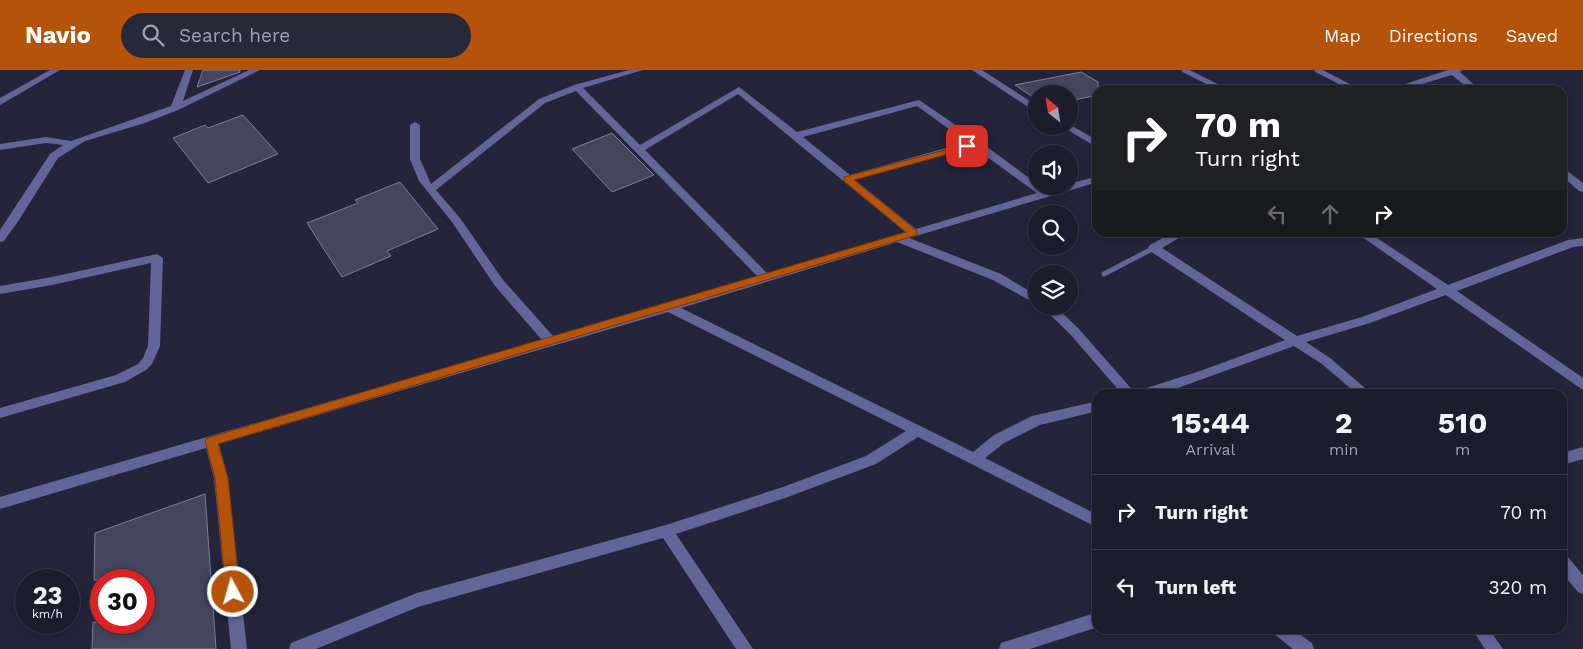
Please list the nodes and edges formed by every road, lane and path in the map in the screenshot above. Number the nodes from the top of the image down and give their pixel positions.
1 (56, 70) edge
2 (189, 70) edge
3 (256, 70) edge
4 (639, 70) edge
5 (976, 70) edge
6 (1184, 70) edge
7 (1317, 70) edge
8 (1455, 70) edge
9 (1214, 85) edge
10 (1346, 85) edge
11 (1408, 85) edge
12 (1470, 85) edge
13 (577, 87) junction
14 (0, 102) edge
15 (1028, 103) edge
16 (175, 108) junction
17 (415, 125) dead end
18 (1078, 133) edge
19 (795, 136) junction
20 (1092, 141) edge
21 (976, 143) junction
22 (70, 144) junction
23 (0, 147) edge
24 (640, 149) junction
25 (1567, 175) edge
26 (847, 179) junction
27 (1028, 181) edge
28 (1092, 181) edge
29 (1078, 185) edge
30 (1583, 189) edge
31 (430, 190) junction
32 (1042, 195) edge
33 (914, 233) junction
34 (1175, 237) edge
35 (1367, 237) edge
36 (0, 238) edge
37 (898, 238) junction
38 (1583, 242) edge
39 (1154, 248) junction
40 (1104, 274) dead end
41 (765, 277) junction
42 (0, 290) edge
43 (1448, 291) junction
44 (1028, 295) edge
45 (669, 307) junction
46 (1056, 315) edge
47 (550, 341) junction
48 (1294, 341) junction
49 (1583, 385) edge
50 (1125, 389) edge
51 (1163, 389) edge
52 (1360, 389) edge
53 (1092, 407) edge
54 (0, 413) edge
55 (918, 431) junction
56 (211, 441) junction
57 (1583, 453) edge
58 (1567, 458) edge
59 (974, 459) junction
60 (0, 503) edge
61 (1092, 519) edge
62 (666, 531) junction
63 (1567, 568) edge
64 (1583, 587) edge
65 (1092, 621) edge
66 (1286, 634) edge
67 (1484, 634) edge
68 (738, 647) edge
69 (239, 649) edge
70 (297, 649) edge
71 (1007, 649) edge
72 (1306, 649) edge
73 (1495, 649) edge

1 - 14 street
2 - 16 street
3 - 16 street
4 - 13 street
5 - 15 street
6 - 9 lane
7 - 10 lane
8 - 11 street
8 - 12 street
13 - 24 street
13 - 31 street
16 - 22 street
17 - 31 street
18 - 20 street
19 - 21 street
19 - 24 street
19 - 26 street
21 - 26 street
21 - 27 street
22 - 23 street
22 - 36 street
24 - 41 street
25 - 30 street
26 - 33 street
28 - 29 street
31 - 47 street
32 - 33 street
33 - 37 street
34 - 39 street
35 - 43 street
37 - 41 street
37 - 44 street
38 - 43 street
39 - 40 lane
39 - 48 street
41 - 45 street
42 - 54 street
43 - 48 street
43 - 49 street
45 - 47 street
45 - 55 street
46 - 50 street
47 - 56 street
48 - 51 street
48 - 52 street
53 - 59 street
55 - 59 street
55 - 62 street
56 - 60 street
56 - 69 street
57 - 58 street
59 - 61 street
62 - 68 street
62 - 70 street
63 - 64 street
65 - 71 street
66 - 72 street
67 - 73 street

